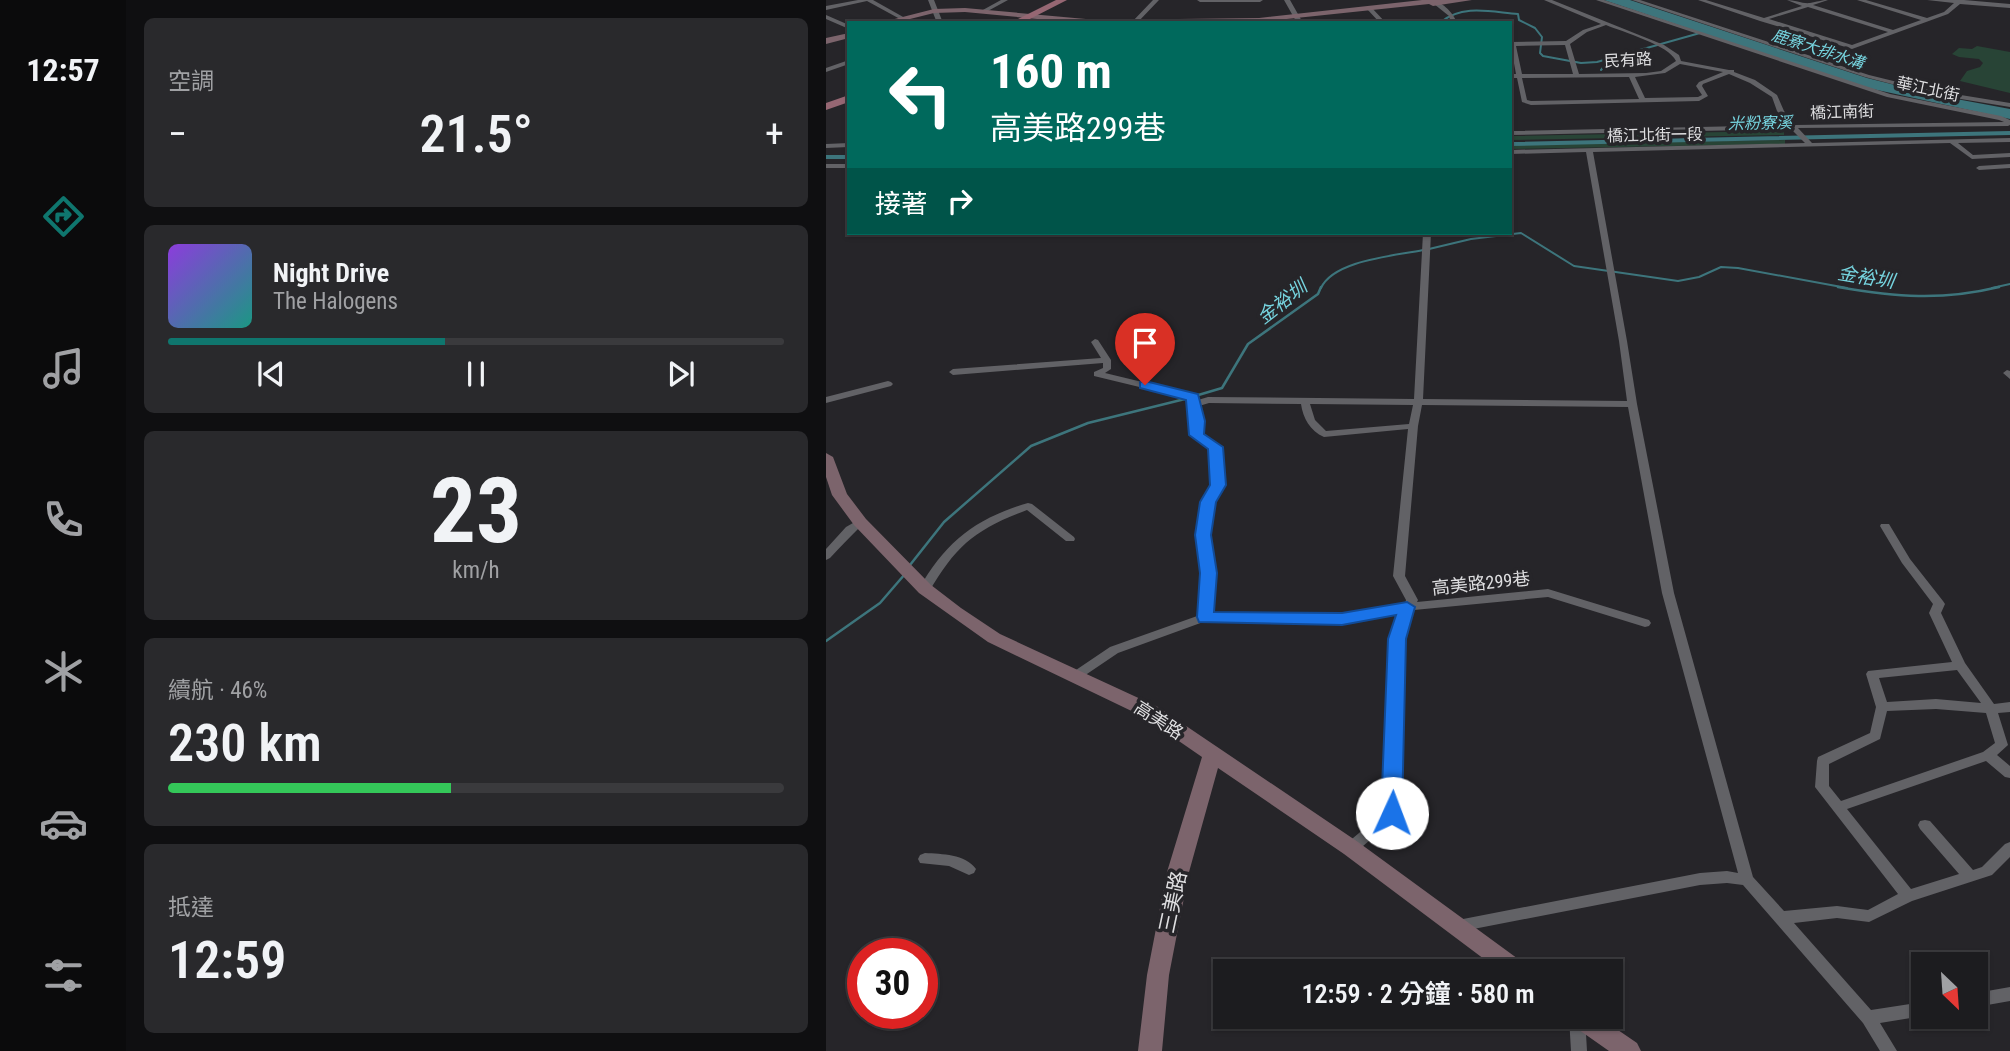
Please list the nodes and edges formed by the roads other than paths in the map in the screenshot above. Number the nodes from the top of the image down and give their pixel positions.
1 (867, 0) edge
2 (931, 0) edge
3 (1005, 0) edge
4 (1063, 0) edge
5 (1075, 0) edge
6 (1156, 0) edge
7 (1200, 0) edge
8 (1260, 0) edge
9 (1287, 0) edge
10 (1468, 0) edge
11 (1547, 0) edge
12 (1599, 0) edge
13 (1635, 0) edge
14 (1701, 0) edge
15 (1790, 0) edge
16 (1825, 0) edge
17 (1860, 0) edge
18 (1930, 0) edge
19 (1436, 1) edge
20 (1960, 1) edge
21 (1806, 5) junction
22 (2010, 6) edge
23 (826, 8) edge
24 (1371, 9) junction
25 (984, 10) junction
26 (935, 13) junction
27 (826, 17) edge
28 (902, 18) junction
29 (1297, 19) edge
30 (1693, 19) junction
31 (1028, 20) edge
32 (1762, 20) junction
33 (1927, 20) junction
34 (891, 21) edge
35 (901, 21) edge
36 (939, 21) edge
37 (1062, 21) edge
38 (1136, 21) edge
39 (1216, 21) edge
40 (1272, 21) edge
41 (1381, 21) edge
42 (1453, 21) edge
43 (1605, 24) junction
44 (1674, 25) junction
45 (847, 30) edge
46 (847, 32) edge
47 (1893, 32) junction
48 (826, 39) edge
49 (1567, 43) junction
50 (1512, 44) edge
51 (1512, 55) edge
52 (1679, 62) junction
53 (847, 63) edge
54 (826, 70) edge
55 (1732, 71) junction
56 (1576, 75) junction
57 (1631, 75) junction
58 (1514, 76) edge
59 (1866, 76) junction
60 (1850, 84) junction
61 (847, 97) edge
62 (847, 97) edge
63 (1643, 101) junction
64 (826, 102) edge
65 (2010, 105) edge
66 (826, 107) edge
67 (2007, 124) joint
68 (1792, 128) junction
69 (1512, 133) edge
70 (2010, 140) edge
71 (1952, 142) junction
72 (1810, 144) junction
73 (847, 145) edge
74 (826, 146) edge
75 (1589, 150) junction
76 (1512, 152) edge
77 (2010, 155) edge
78 (826, 166) edge
79 (847, 166) edge
80 (2010, 166) edge
81 (1979, 168) dead end
82 (1427, 235) edge
83 (1095, 342) dead end
84 (1107, 360) junction
85 (953, 372) dead end
86 (888, 383) dead end
87 (826, 400) edge
88 (1305, 400) junction
89 (1418, 402) junction
90 (1632, 404) junction
91 (1192, 405) junction
92 (1413, 426) junction
93 (826, 457) edge
94 (860, 522) junction
95 (1885, 526) dead end
96 (1070, 539) dead end
97 (826, 556) edge
98 (925, 589) junction
99 (1407, 607) junction
100 (1205, 617) junction
101 (1645, 623) dead end
102 (1960, 665) junction
103 (1077, 675) junction
104 (1882, 707) junction
105 (2010, 707) edge
106 (1991, 709) junction
107 (1988, 755) junction
108 (1212, 756) junction
109 (2010, 773) edge
110 (1838, 807) junction
111 (1925, 825) dead end
112 (1351, 848) junction
113 (2010, 848) edge
114 (925, 859) dead end
115 (969, 869) dead end
116 (1971, 877) junction
117 (1748, 880) junction
118 (1908, 895) junction
119 (1781, 918) junction
120 (1455, 927) junction
121 (1500, 959) edge
122 (2010, 994) edge
123 (1988, 998) edge
124 (1911, 1011) edge
125 (1868, 1018) junction
126 (1579, 1029) edge
127 (1597, 1029) edge
128 (1150, 1051) edge
129 (1579, 1051) edge
130 (1629, 1051) edge
131 (1889, 1051) edge

1 - 23 street
1 - 28 street
2 - 26 street
3 - 25 street
4 - 31 main road
5 - 31 main road
6 - 38 street
7 - 8 street
9 - 29 street
10 - 19 street
11 - 43 street, 民有路
12 - 44 street, 華江北街
13 - 30 street
14 - 32 street
15 - 21 street
16 - 21 street
17 - 33 street
18 - 20 street
19 - 24 street
19 - 42 street
20 - 22 street
20 - 33 street
21 - 32 street
21 - 47 street
24 - 29 street
24 - 41 street
25 - 26 street
25 - 31 street
26 - 28 street
26 - 31 street
26 - 35 street
26 - 36 street
27 - 45 street
28 - 34 street
29 - 39 street
29 - 40 street
30 - 44 street
30 - 59 street
31 - 37 street
32 - 47 street
33 - 47 street
43 - 49 street
43 - 52 street, 民有路
44 - 60 street, 華江北街
46 - 48 street
49 - 50 street
49 - 56 street
51 - 58 street
52 - 55 street
52 - 57 street, 民有路
53 - 54 street
55 - 63 street
55 - 68 street
56 - 57 street, 民有路
56 - 58 street, 民有路
57 - 63 street
58 - 63 street
59 - 60 street
59 - 65 street
60 - 67 street, 華江北街
61 - 64 main road
62 - 66 main road
67 - 68 street, 橋江南街
68 - 69 street, 橋江南街
68 - 72 street
70 - 71 street, 橋江北街一段
71 - 72 street, 橋江北街一段
71 - 77 street
72 - 75 street, 橋江北街一段
73 - 74 street
75 - 76 street, 橋江北街一段
75 - 90 street
78 - 79 street
80 - 81 street
82 - 89 street
83 - 84 street
84 - 85 street
84 - 91 street
86 - 87 street
88 - 89 street
88 - 91 street
88 - 92 street
89 - 90 street
89 - 92 street
90 - 117 street
91 - 100 street
92 - 99 street
93 - 94 street, 高美路
94 - 97 street
94 - 98 street, 高美路
95 - 102 street
96 - 98 street
98 - 103 street, 高美路
99 - 100 street, 高美路299巷
99 - 101 street, 高美路299巷
99 - 112 street
100 - 103 street, 高美路299巷
102 - 104 street
102 - 106 street
103 - 108 street, 高美路
104 - 106 street
104 - 110 street
105 - 106 street
106 - 107 street
107 - 109 street
107 - 110 street
108 - 112 street, 高美路
108 - 128 street, 三美路
110 - 118 street
111 - 116 street
112 - 120 street, 高美路
113 - 116 street
114 - 115 street
116 - 118 street
117 - 119 street
117 - 120 street
118 - 119 street
119 - 125 street
120 - 121 street, 高美路
122 - 123 street
124 - 125 street
125 - 131 street
126 - 129 street
127 - 130 street

